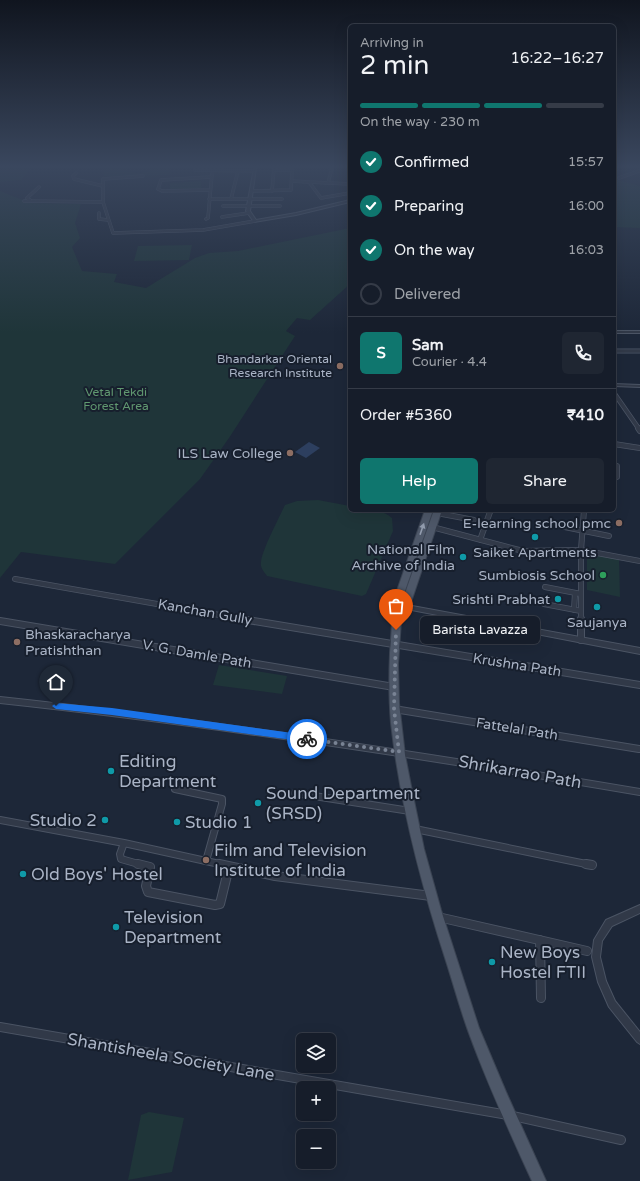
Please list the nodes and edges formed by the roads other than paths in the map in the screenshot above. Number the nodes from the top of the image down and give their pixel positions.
1 (109, 223) edge
2 (243, 223) edge
3 (616, 332) edge
4 (640, 332) edge
5 (616, 351) edge
6 (640, 351) edge
7 (616, 385) edge
8 (640, 386) edge
9 (616, 396) edge
10 (640, 431) edge
11 (616, 444) edge
12 (640, 448) edge
13 (616, 466) edge
14 (616, 477) edge
15 (435, 512) edge
16 (435, 512) edge
17 (439, 512) edge
18 (490, 512) dead end
19 (584, 512) edge
20 (474, 520) dead end
21 (554, 525) dead end
22 (432, 527) junction
23 (583, 531) junction
24 (609, 536) dead end
25 (480, 540) junction
26 (581, 550) junction
27 (640, 561) edge
28 (15, 579) dead end
29 (545, 587) dead end
30 (575, 593) junction
31 (581, 594) junction
32 (544, 604) dead end
33 (401, 606) junction
34 (574, 610) junction
35 (581, 611) junction
36 (0, 620) edge
37 (581, 640) junction
38 (394, 645) junction
39 (640, 651) edge
40 (640, 685) edge
41 (394, 687) junction
42 (0, 700) edge
43 (394, 709) junction
44 (639, 749) edge
45 (399, 752) junction
46 (176, 789) dead end
47 (640, 792) edge
48 (295, 793) dead end
49 (410, 811) junction
50 (0, 820) edge
51 (414, 828) junction
52 (124, 843) junction
53 (206, 861) junction
54 (592, 865) dead end
55 (230, 867) junction
56 (431, 896) junction
57 (640, 909) edge
58 (437, 917) junction
59 (540, 940) junction
60 (586, 951) dead end
61 (541, 998) dead end
62 (0, 1027) edge
63 (640, 1038) edge
64 (508, 1115) junction
65 (621, 1140) dead end
66 (539, 1181) edge

1 - 2 street
3 - 4 street
5 - 6 street
7 - 8 street
9 - 10 street
11 - 12 street
13 - 14 street
15 - 22 main road
33 -> 16 main road
17 - 20 street
18 - 25 street
19 - 23 street
21 - 23 street
22 - 25 street
22 - 33 main road
23 - 24 street
23 - 26 street
25 - 26 street
26 - 27 street
26 - 31 street
28 - 38 street, Kanchan Gully
29 - 30 street
30 - 31 street
30 - 34 street
31 - 35 street
32 - 34 street
33 - 37 street
33 - 38 main road
34 - 35 street
35 - 37 street
36 - 41 street, V. G. Damle Path
37 - 39 street
38 - 40 street, Krushna Path
38 - 41 main road
41 - 43 main road
42 - 45 street, Shrikarrao Path
43 - 44 street, Fattelal Path
43 - 45 main road
45 - 47 street, Shrikarrao Path
45 - 49 main road
46 - 53 street
48 - 49 street
49 - 51 main road
50 - 52 street
51 - 54 street
51 - 56 main road
52 - 53 street
52 - 55 street
53 - 55 street
55 - 56 street
56 - 58 main road
57 - 63 street
58 - 59 street
58 - 64 main road
59 - 60 street
59 - 61 street
62 - 64 street, Shantisheela Society Lane
64 - 65 street, Shantisheela Society Lane
64 - 66 main road

